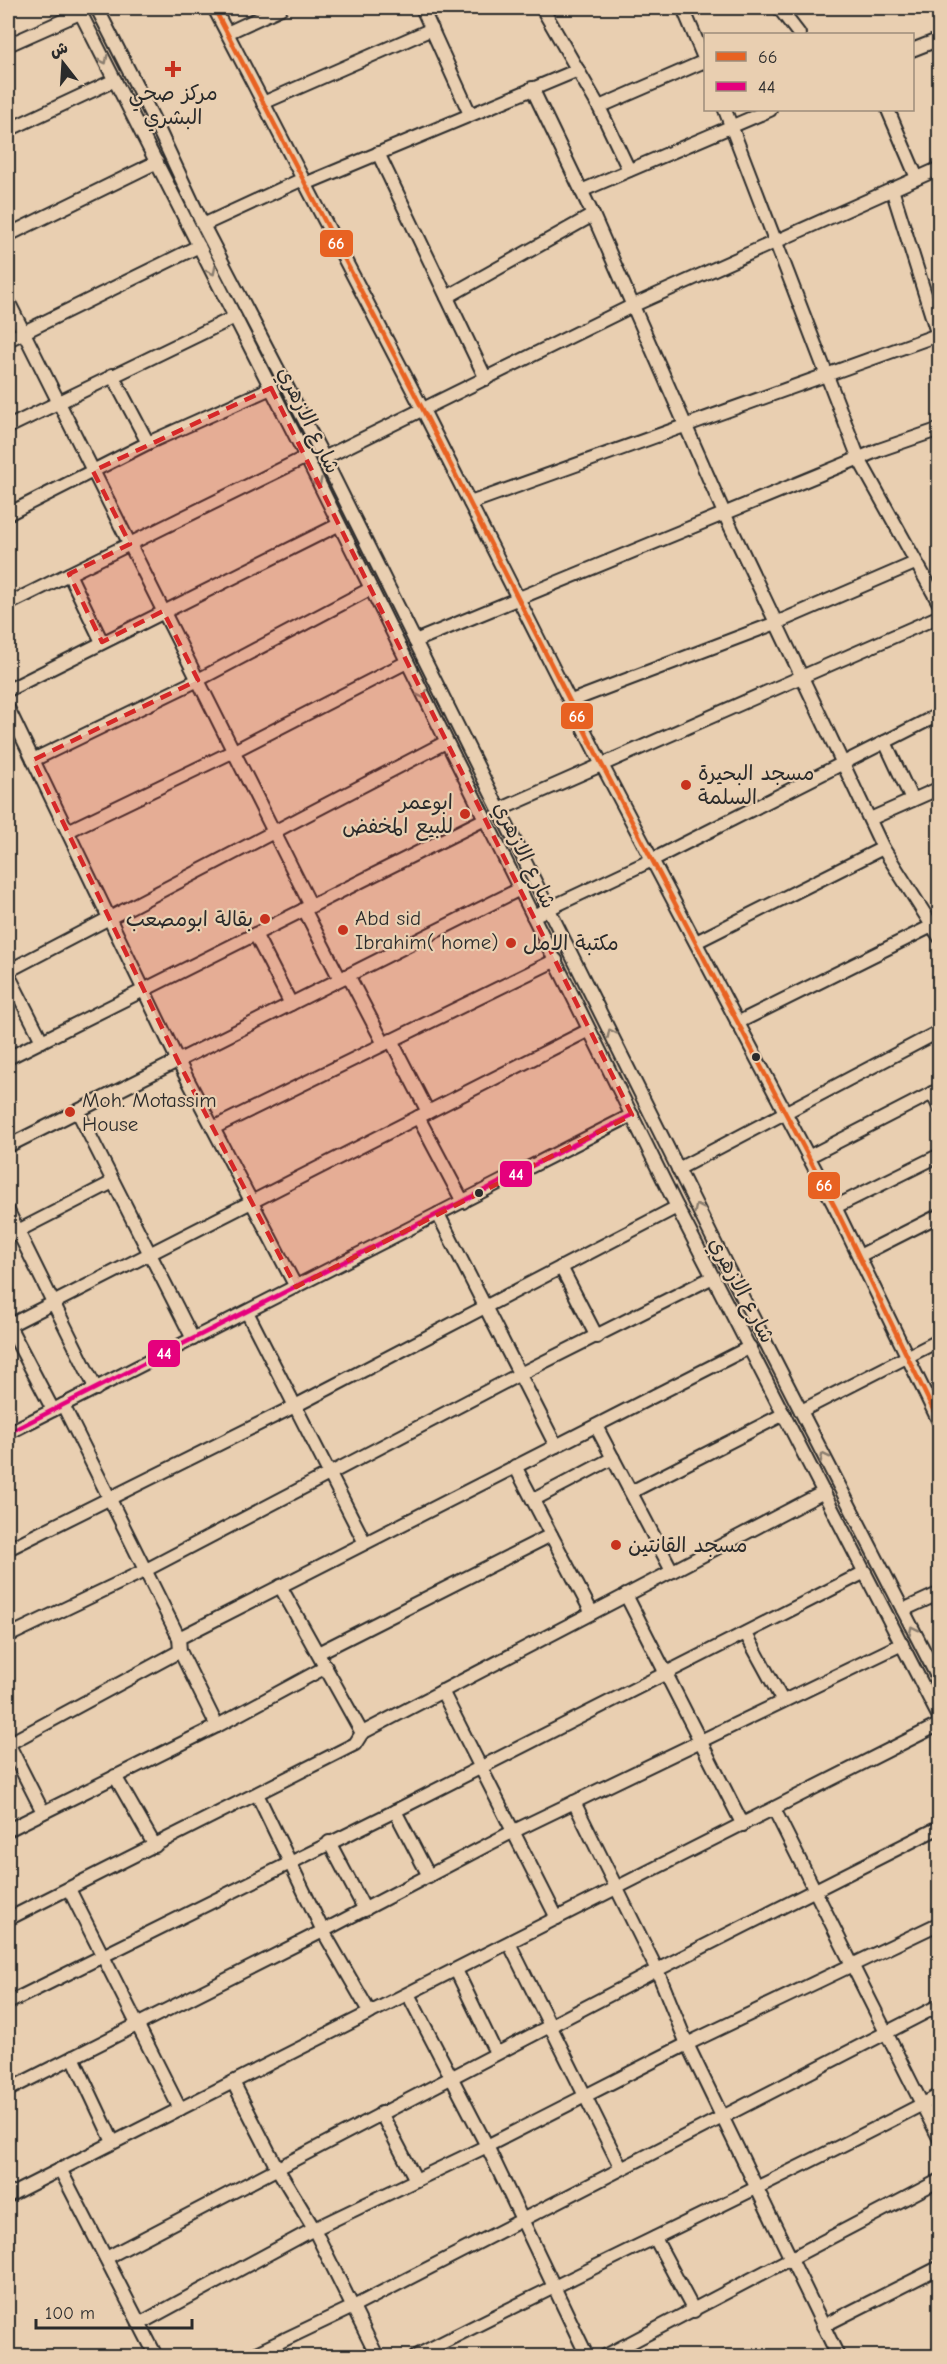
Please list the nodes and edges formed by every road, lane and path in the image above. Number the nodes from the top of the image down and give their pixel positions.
1 (97, 8) edge
2 (214, 8) edge
3 (281, 8) edge
4 (423, 8) edge
5 (683, 8) edge
6 (779, 8) edge
7 (546, 9) edge
8 (79, 10) edge
9 (432, 29) junction
10 (227, 33) junction
11 (798, 33) edge
12 (939, 39) edge
13 (8, 45) edge
14 (914, 49) edge
15 (704, 60) edge
16 (704, 62) edge
17 (578, 70) junction
18 (115, 80) junction
19 (532, 88) junction
20 (263, 103) junction
21 (599, 107) junction
22 (725, 111) edge
23 (767, 111) edge
24 (888, 111) edge
25 (470, 114) junction
26 (732, 125) junction
27 (8, 130) edge
28 (378, 153) junction
29 (157, 162) junction
30 (939, 168) edge
31 (629, 170) junction
32 (917, 178) junction
33 (304, 181) junction
34 (892, 189) junction
35 (581, 191) junction
36 (593, 215) junction
37 (203, 225) junction
38 (8, 235) edge
39 (778, 240) junction
40 (199, 246) junction
41 (447, 297) junction
42 (8, 301) edge
43 (634, 305) junction
44 (236, 317) junction
45 (23, 332) junction
46 (939, 337) edge
47 (8, 340) edge
48 (828, 374) junction
49 (112, 375) junction
50 (486, 379) junction
51 (271, 388) junction
52 (58, 402) junction
53 (423, 410) junction
54 (8, 427) edge
55 (686, 428) junction
56 (939, 429) edge
57 (148, 443) junction
58 (306, 457) junction
59 (324, 458) junction
60 (859, 459) junction
61 (93, 471) junction
62 (470, 503) junction
63 (724, 513) junction
64 (8, 514) edge
65 (338, 525) junction
66 (129, 544) junction
67 (915, 562) junction
68 (69, 574) junction
69 (370, 589) junction
70 (517, 597) junction
71 (8, 604) edge
72 (939, 605) edge
73 (163, 611) junction
74 (939, 616) edge
75 (776, 623) junction
76 (415, 641) junction
77 (102, 642) junction
78 (407, 662) junction
79 (801, 677) junction
80 (198, 680) junction
81 (8, 690) edge
82 (571, 701) junction
83 (8, 708) edge
84 (939, 714) edge
85 (446, 742) junction
86 (885, 742) junction
87 (234, 751) junction
88 (33, 760) junction
89 (843, 762) junction
90 (602, 763) junction
91 (939, 788) edge
92 (912, 800) junction
93 (500, 810) junction
94 (485, 819) junction
95 (870, 819) junction
96 (68, 831) junction
97 (274, 832) junction
98 (883, 848) junction
99 (652, 860) junction
100 (520, 889) junction
101 (308, 908) junction
102 (549, 909) junction
103 (533, 916) junction
104 (110, 917) junction
105 (937, 923) edge
106 (255, 934) junction
107 (939, 938) edge
108 (696, 942) junction
109 (556, 960) junction
110 (8, 973) edge
111 (344, 977) junction
112 (144, 989) junction
113 (291, 1004) junction
114 (737, 1023) junction
115 (589, 1030) junction
116 (939, 1031) edge
117 (42, 1041) junction
118 (388, 1042) junction
119 (8, 1058) edge
120 (178, 1061) junction
121 (936, 1091) edge
122 (939, 1109) edge
123 (78, 1112) junction
124 (423, 1114) junction
125 (632, 1115) junction
126 (785, 1115) junction
127 (213, 1128) junction
128 (8, 1146) edge
129 (939, 1155) edge
130 (808, 1157) junction
131 (678, 1169) junction
132 (113, 1182) junction
133 (253, 1201) junction
134 (463, 1202) junction
135 (677, 1207) junction
136 (835, 1207) junction
137 (8, 1211) edge
138 (438, 1214) junction
139 (939, 1215) edge
140 (12, 1233) edge
141 (150, 1254) junction
142 (859, 1257) junction
143 (561, 1267) junction
144 (713, 1277) junction
145 (296, 1287) junction
146 (53, 1303) junction
147 (486, 1306) junction
148 (247, 1312) junction
149 (8, 1326) edge
150 (597, 1337) junction
151 (193, 1339) junction
152 (939, 1340) edge
153 (750, 1347) junction
154 (907, 1356) junction
155 (520, 1374) junction
156 (96, 1389) junction
157 (295, 1406) junction
158 (58, 1408) junction
159 (801, 1411) junction
160 (784, 1414) junction
161 (939, 1424) edge
162 (596, 1426) junction
163 (8, 1433) edge
164 (556, 1446) junction
165 (613, 1458) junction
166 (515, 1466) junction
167 (330, 1473) junction
168 (631, 1492) junction
169 (824, 1492) junction
170 (110, 1496) junction
171 (533, 1500) junction
172 (551, 1535) junction
173 (365, 1543) junction
174 (8, 1549) edge
175 (144, 1571) junction
176 (672, 1571) junction
177 (865, 1572) junction
178 (280, 1586) junction
179 (939, 1593) edge
180 (626, 1596) junction
181 (903, 1610) junction
182 (592, 1613) junction
183 (746, 1634) junction
184 (8, 1636) edge
185 (902, 1644) junction
186 (180, 1645) junction
187 (318, 1653) junction
188 (326, 1667) junction
189 (664, 1673) junction
190 (939, 1682) edge
191 (442, 1691) junction
192 (782, 1701) junction
193 (939, 1717) edge
194 (217, 1726) junction
195 (362, 1733) junction
196 (700, 1742) junction
197 (8, 1744) edge
198 (480, 1767) junction
199 (115, 1776) junction
200 (257, 1794) junction
201 (574, 1802) junction
202 (774, 1809) junction
203 (395, 1811) junction
204 (43, 1812) junction
205 (743, 1825) junction
206 (939, 1827) edge
207 (8, 1830) edge
208 (512, 1832) junction
209 (329, 1842) junction
210 (155, 1846) junction
211 (290, 1862) junction
212 (429, 1876) junction
213 (69, 1889) junction
214 (616, 1889) junction
215 (815, 1891) junction
216 (364, 1910) junction
217 (557, 1918) junction
218 (8, 1919) edge
219 (939, 1923) edge
220 (323, 1931) junction
221 (509, 1943) junction
222 (102, 1955) junction
223 (852, 1964) junction
224 (456, 1970) junction
225 (657, 1970) junction
226 (408, 1994) junction
227 (8, 2003) edge
228 (939, 2004) edge
229 (370, 2013) junction
230 (137, 2025) junction
231 (550, 2026) junction
232 (885, 2032) junction
233 (687, 2044) junction
234 (496, 2053) junction
235 (73, 2057) junction
236 (450, 2077) junction
237 (233, 2082) junction
238 (8, 2090) edge
239 (939, 2095) edge
240 (586, 2096) junction
241 (922, 2104) junction
242 (180, 2109) junction
243 (381, 2113) junction
244 (722, 2117) junction
245 (939, 2140) edge
246 (113, 2142) junction
247 (488, 2146) junction
248 (277, 2168) junction
249 (621, 2168) junction
250 (60, 2169) junction
251 (416, 2180) junction
252 (939, 2180) edge
253 (756, 2189) junction
254 (8, 2196) edge
255 (522, 2218) junction
256 (314, 2229) junction
257 (655, 2238) junction
258 (106, 2258) junction
259 (792, 2259) junction
260 (939, 2267) edge
261 (555, 2285) junction
262 (353, 2307) junction
263 (694, 2312) junction
264 (139, 2324) junction
265 (823, 2326) junction
266 (156, 2356) edge
267 (250, 2356) edge
268 (377, 2356) edge
269 (416, 2356) edge
270 (587, 2356) edge
271 (605, 2356) edge
272 (838, 2356) edge

1 - 37 street, شارع الازهري
2 - 10 street
3 - 10 street
4 - 9 street
5 - 15 street
6 - 11 street
7 - 17 street
8 - 13 street
8 -> 18 street, شارع الازهري
9 - 20 street
9 - 25 street
10 - 20 street
12 - 14 street
16 - 21 street
17 - 19 street
17 - 21 street
18 - 27 street
18 - 29 street, شارع الازهري
19 - 25 street
19 - 35 street
20 - 33 street
21 - 31 street
22 - 26 street
23 - 26 street
24 - 32 street
25 - 28 street
26 - 31 street
26 - 39 street
28 - 33 street
28 - 41 street
29 - 38 street
29 - 40 street, شارع الازهري
30 - 32 street
31 - 35 street
32 - 34 street
33 - 37 street
33 - 53 street
34 - 39 street
34 - 46 street
35 - 36 street
36 - 41 street
36 - 43 street
37 - 59 street, شارع الازهري
39 - 43 street
39 - 48 street
40 -> 44 street, شارع الازهري
40 - 45 street
41 - 50 street
42 - 45 street
43 - 50 street
43 - 55 street
44 - 49 street
44 - 51 street, شارع الازهري
45 - 47 street
45 - 52 street
46 - 48 street
48 - 55 street
48 - 60 street
49 - 52 street
49 - 57 street
50 - 53 street
51 - 57 street
51 - 58 street, شارع الازهري
52 - 54 street
52 - 61 street
53 - 59 street
53 - 62 street
55 - 62 street
55 - 63 street
56 - 60 street
57 - 61 street
58 -> 65 street, شارع الازهري
58 - 66 street
59 - 76 street, شارع الازهري
60 - 63 street
60 - 67 street
61 - 64 street
61 - 66 street
62 - 70 street
63 - 70 street
63 - 75 street
65 - 69 street, شارع الازهري
65 - 73 street
66 - 68 street
66 - 73 street
67 - 72 street
67 - 75 street
68 - 71 street
68 - 77 street
69 - 78 street, شارع الازهري
69 - 80 street
70 - 76 street
70 - 82 street
73 - 77 street
73 - 80 street
74 - 79 street
75 - 79 street
75 - 82 street
76 - 93 street, شارع الازهري
77 - 81 street
78 -> 85 street, شارع الازهري
78 - 87 street
79 - 89 street
79 - 90 street
80 - 87 street
80 - 88 street
82 - 90 street
83 - 88 street
84 - 86 street
85 - 94 street, شارع الازهري
85 - 97 street
86 - 89 street
86 - 92 street
87 - 96 street
87 - 97 street
88 - 96 street
89 - 95 street
89 - 99 street
90 - 93 street
90 - 99 street
91 - 92 street
92 - 95 street
93 - 102 street, شارع الازهري
94 - 100 street, شارع الازهري
94 - 101 street
95 - 98 street
96 - 104 street
97 - 101 street
97 - 104 street
98 - 105 street
98 - 108 street
99 - 102 street
99 - 108 street
100 - 103 street, شارع الازهري
100 - 111 street
101 - 106 street
101 - 111 street
102 - 103 street
131 -> 102 street, شارع الازهري
103 - 109 street, شارع الازهري
104 - 110 street
104 - 112 street
105 - 107 street
105 - 114 street
106 - 112 street
106 - 113 street
108 - 114 street
109 - 115 street, شارع الازهري
109 - 118 street
110 - 117 street
111 - 113 street
111 - 118 street
112 - 117 street
112 - 120 street
113 - 120 street
114 - 126 street
115 - 124 street
115 - 125 street, شارع الازهري
116 - 126 street
117 - 119 street
118 - 124 street
118 - 127 street
120 - 123 street
120 - 127 street
121 - 122 street
121 - 130 street
123 - 128 street
123 - 132 street
124 - 133 street
124 - 134 street
125 - 134 street
125 - 135 street, شارع الازهري
126 - 130 street
126 - 131 street
127 - 133 street
129 - 136 street
130 - 136 street
159 -> 131 street, شارع الازهري
132 - 140 street
132 - 141 street
133 - 141 street
133 - 145 street
134 - 138 street
135 - 143 street
135 - 144 street, شارع الازهري
136 - 142 street
137 - 140 street
138 - 145 street
138 - 147 street
139 - 142 street
140 - 146 street
141 - 146 street
141 - 151 street
142 - 154 street
143 - 147 street
143 - 150 street
144 - 150 street
144 - 153 street, شارع الازهري
145 - 148 street
146 - 149 street
146 - 156 street
147 - 155 street
147 - 157 street
148 - 151 street
148 - 157 street
149 - 158 street
150 - 155 street
151 - 156 street
152 - 154 street
153 - 160 street, شارع الازهري
153 - 162 street
154 - 159 street
154 - 161 street
155 - 164 street
155 - 167 street
156 - 158 street
157 - 167 street
157 - 170 street
158 - 163 street
158 - 170 street
181 -> 159 street, شارع الازهري
160 - 168 street
160 - 169 street, شارع الازهري
162 - 164 street
162 - 165 street
164 - 166 street
165 - 168 street
165 - 171 street
166 - 171 street
166 - 173 street
167 - 173 street
167 - 175 street
168 - 176 street
169 - 176 street
169 - 177 street, شارع الازهري
170 - 174 street
170 - 175 street
171 - 172 street
172 - 182 street
172 - 187 street
173 - 178 street
175 - 184 street
175 - 186 street
176 - 180 street
177 - 183 street
177 - 185 street, شارع الازهري
178 - 186 street
178 - 187 street
179 - 181 street
180 - 182 street
180 - 189 street
190 -> 181 street, شارع الازهري
182 - 191 street
183 - 189 street
183 - 192 street
185 - 192 street
185 - 193 street, شارع الازهري
186 - 194 street
186 - 197 street
187 - 188 street
188 - 194 street
188 - 195 street
189 - 196 street
189 - 198 street
191 - 195 street
191 - 198 street
192 - 196 street
193 - 202 street
194 - 199 street
195 - 200 street
196 - 201 street
196 - 205 street
197 - 204 street
198 - 203 street
198 - 208 street
199 - 204 street
199 - 210 street
200 - 210 street
200 - 211 street
201 - 208 street
201 - 214 street
202 - 205 street
202 - 215 street
203 - 209 street
203 - 212 street
204 - 207 street
205 - 214 street
206 - 215 street
208 - 212 street
208 - 217 street
209 - 211 street
209 - 216 street
210 - 213 street
211 - 220 street
211 - 222 street
212 - 216 street
213 - 218 street
213 - 222 street
214 - 217 street
214 - 225 street
215 - 223 street
215 - 225 street
216 - 220 street
217 - 221 street
219 - 223 street
220 - 229 street
220 - 230 street
221 - 224 street
221 - 231 street
222 - 227 street
222 - 230 street
223 - 232 street
223 - 233 street
224 - 226 street
224 - 234 street
225 - 231 street
225 - 233 street
226 - 229 street
226 - 236 street
228 - 232 street
229 - 237 street
230 - 235 street
230 - 242 street
231 - 234 street
231 - 240 street
232 - 241 street
232 - 244 street
233 - 240 street
233 - 244 street
234 - 236 street
235 - 238 street
235 - 246 street
236 - 243 street
236 - 247 street
237 - 242 street
237 - 248 street
239 - 241 street
240 - 247 street
240 - 249 street
241 - 245 street
241 - 253 street
242 - 246 street
243 - 248 street
243 - 251 street
244 - 249 street
244 - 253 street
246 - 250 street
247 - 251 street
247 - 255 street
248 - 256 street
248 - 258 street
249 - 255 street
250 - 254 street
250 - 258 street
251 - 256 street
252 - 259 street
253 - 257 street
253 - 259 street
255 - 261 street
255 - 262 street
256 - 262 street
256 - 264 street
257 - 261 street
257 - 263 street
258 - 264 street
259 - 263 street
259 - 265 street
260 - 265 street
261 - 269 street
261 - 270 street
262 - 267 street
262 - 268 street
263 - 271 street
264 - 266 street
265 - 272 street

